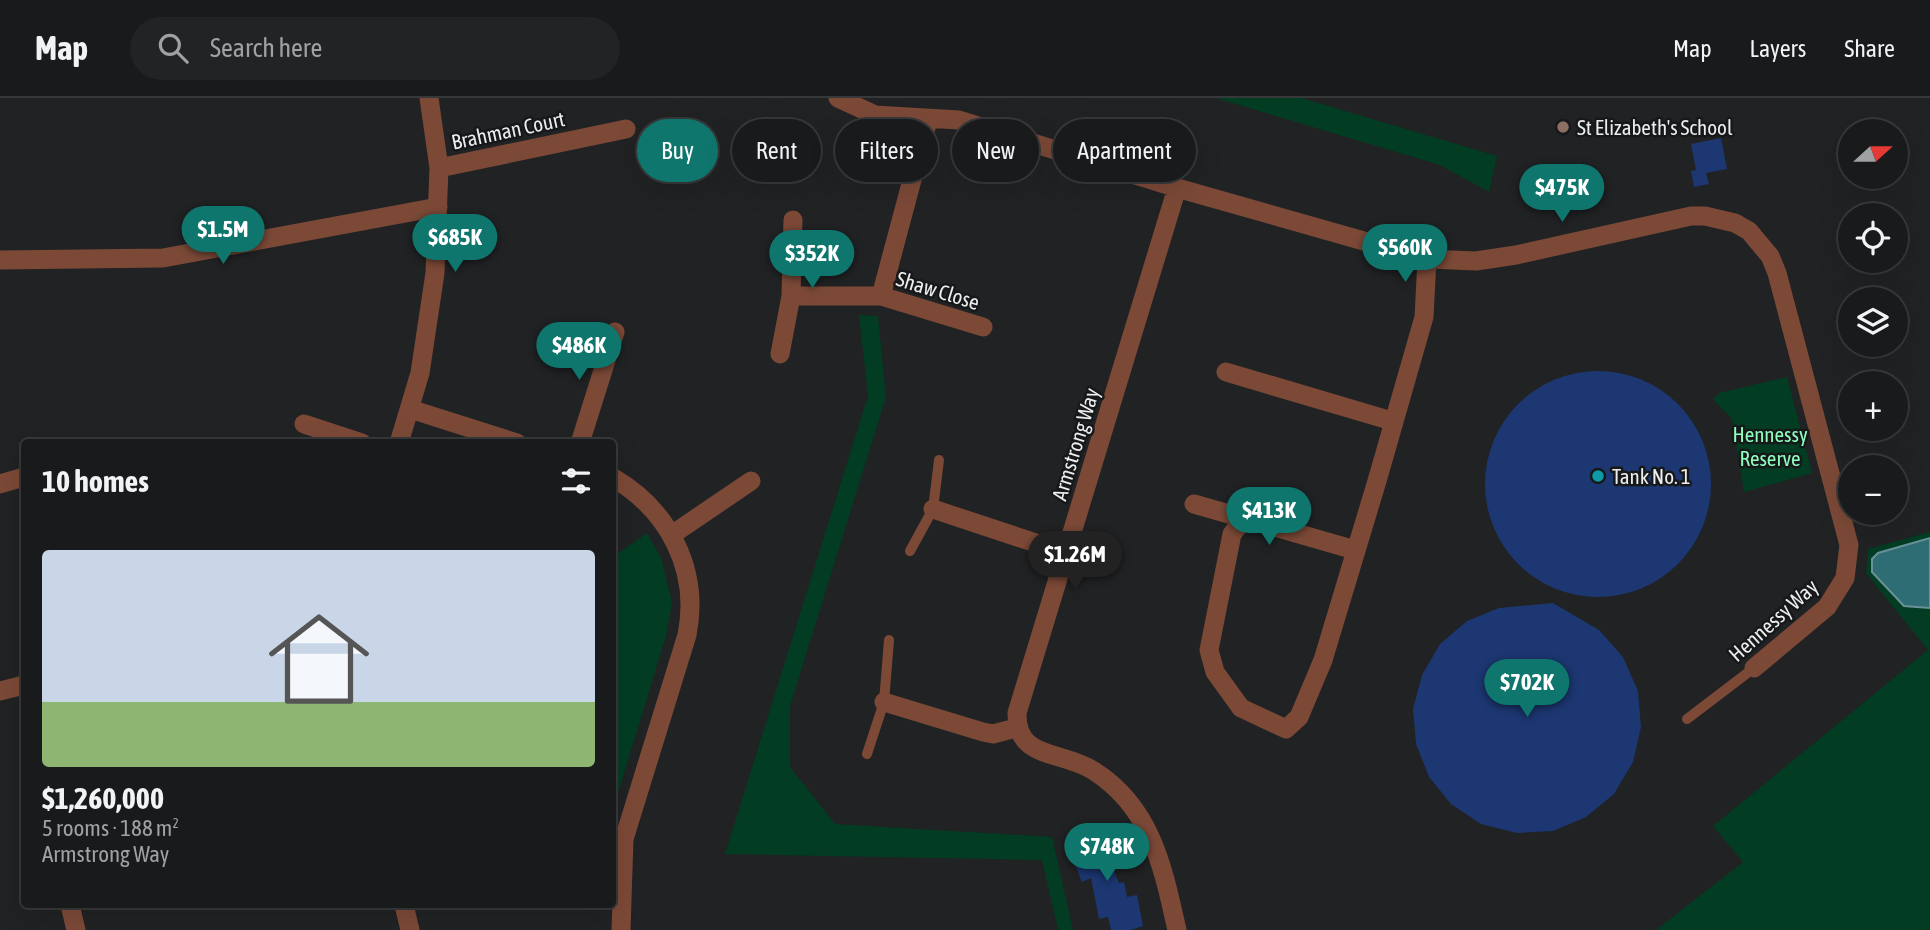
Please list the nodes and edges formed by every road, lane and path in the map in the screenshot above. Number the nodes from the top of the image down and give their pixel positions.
1 (429, 98) edge
2 (838, 98) edge
3 (917, 119) edge
4 (938, 120) edge
5 (626, 129) dead end
6 (439, 168) junction
7 (911, 182) edge
8 (1177, 188) junction
9 (438, 207) junction
10 (793, 220) dead end
11 (1433, 259) junction
12 (0, 260) edge
13 (791, 296) junction
14 (881, 296) junction
15 (983, 327) dead end
16 (615, 332) dead end
17 (780, 354) dead end
18 (1226, 372) dead end
19 (410, 409) junction
20 (1392, 421) junction
21 (304, 424) dead end
22 (350, 439) edge
23 (400, 439) edge
24 (504, 439) edge
25 (581, 439) edge
26 (939, 460) dead end
27 (21, 478) edge
28 (616, 480) edge
29 (751, 481) dead end
30 (0, 484) edge
31 (1194, 503) dead end
32 (933, 509) junction
33 (1244, 519) junction
34 (673, 534) junction
35 (1355, 550) junction
36 (910, 551) dead end
37 (1066, 553) junction
38 (889, 639) dead end
39 (1754, 668) joint
40 (21, 690) edge
41 (0, 691) edge
42 (884, 702) junction
43 (1687, 719) dead end
44 (1016, 728) junction
45 (867, 754) dead end
46 (71, 908) edge
47 (405, 908) edge
48 (76, 930) edge
49 (410, 930) edge
50 (621, 930) edge
51 (1177, 930) edge

1 - 6 street
2 - 3 street, Hennessy Way
4 - 8 street, Hennessy Way
5 - 6 street, Brahman Court
6 - 9 street
7 - 14 street, Shaw Close
8 - 11 street, Hennessy Way
8 - 37 street, Armstrong Way
9 - 12 street
9 - 19 street
10 - 13 street
11 - 20 street
11 - 39 street, Hennessy Way
13 - 14 street, Shaw Close
13 - 17 street
14 - 15 street, Shaw Close
16 - 25 street
18 - 20 street
19 - 23 street
19 - 24 street
20 - 35 street
21 - 22 street
26 - 32 lane
27 - 30 street
28 - 34 street
29 - 34 street
31 - 33 street
32 - 36 lane
32 - 37 street
33 - 35 street
33 - 35 street
34 - 50 street
37 - 44 street, Armstrong Way
38 - 42 lane
39 - 43 lane, Hennessy Way
40 - 41 street
42 - 44 street
42 - 45 lane
44 - 51 street
46 - 48 street
47 - 49 street

